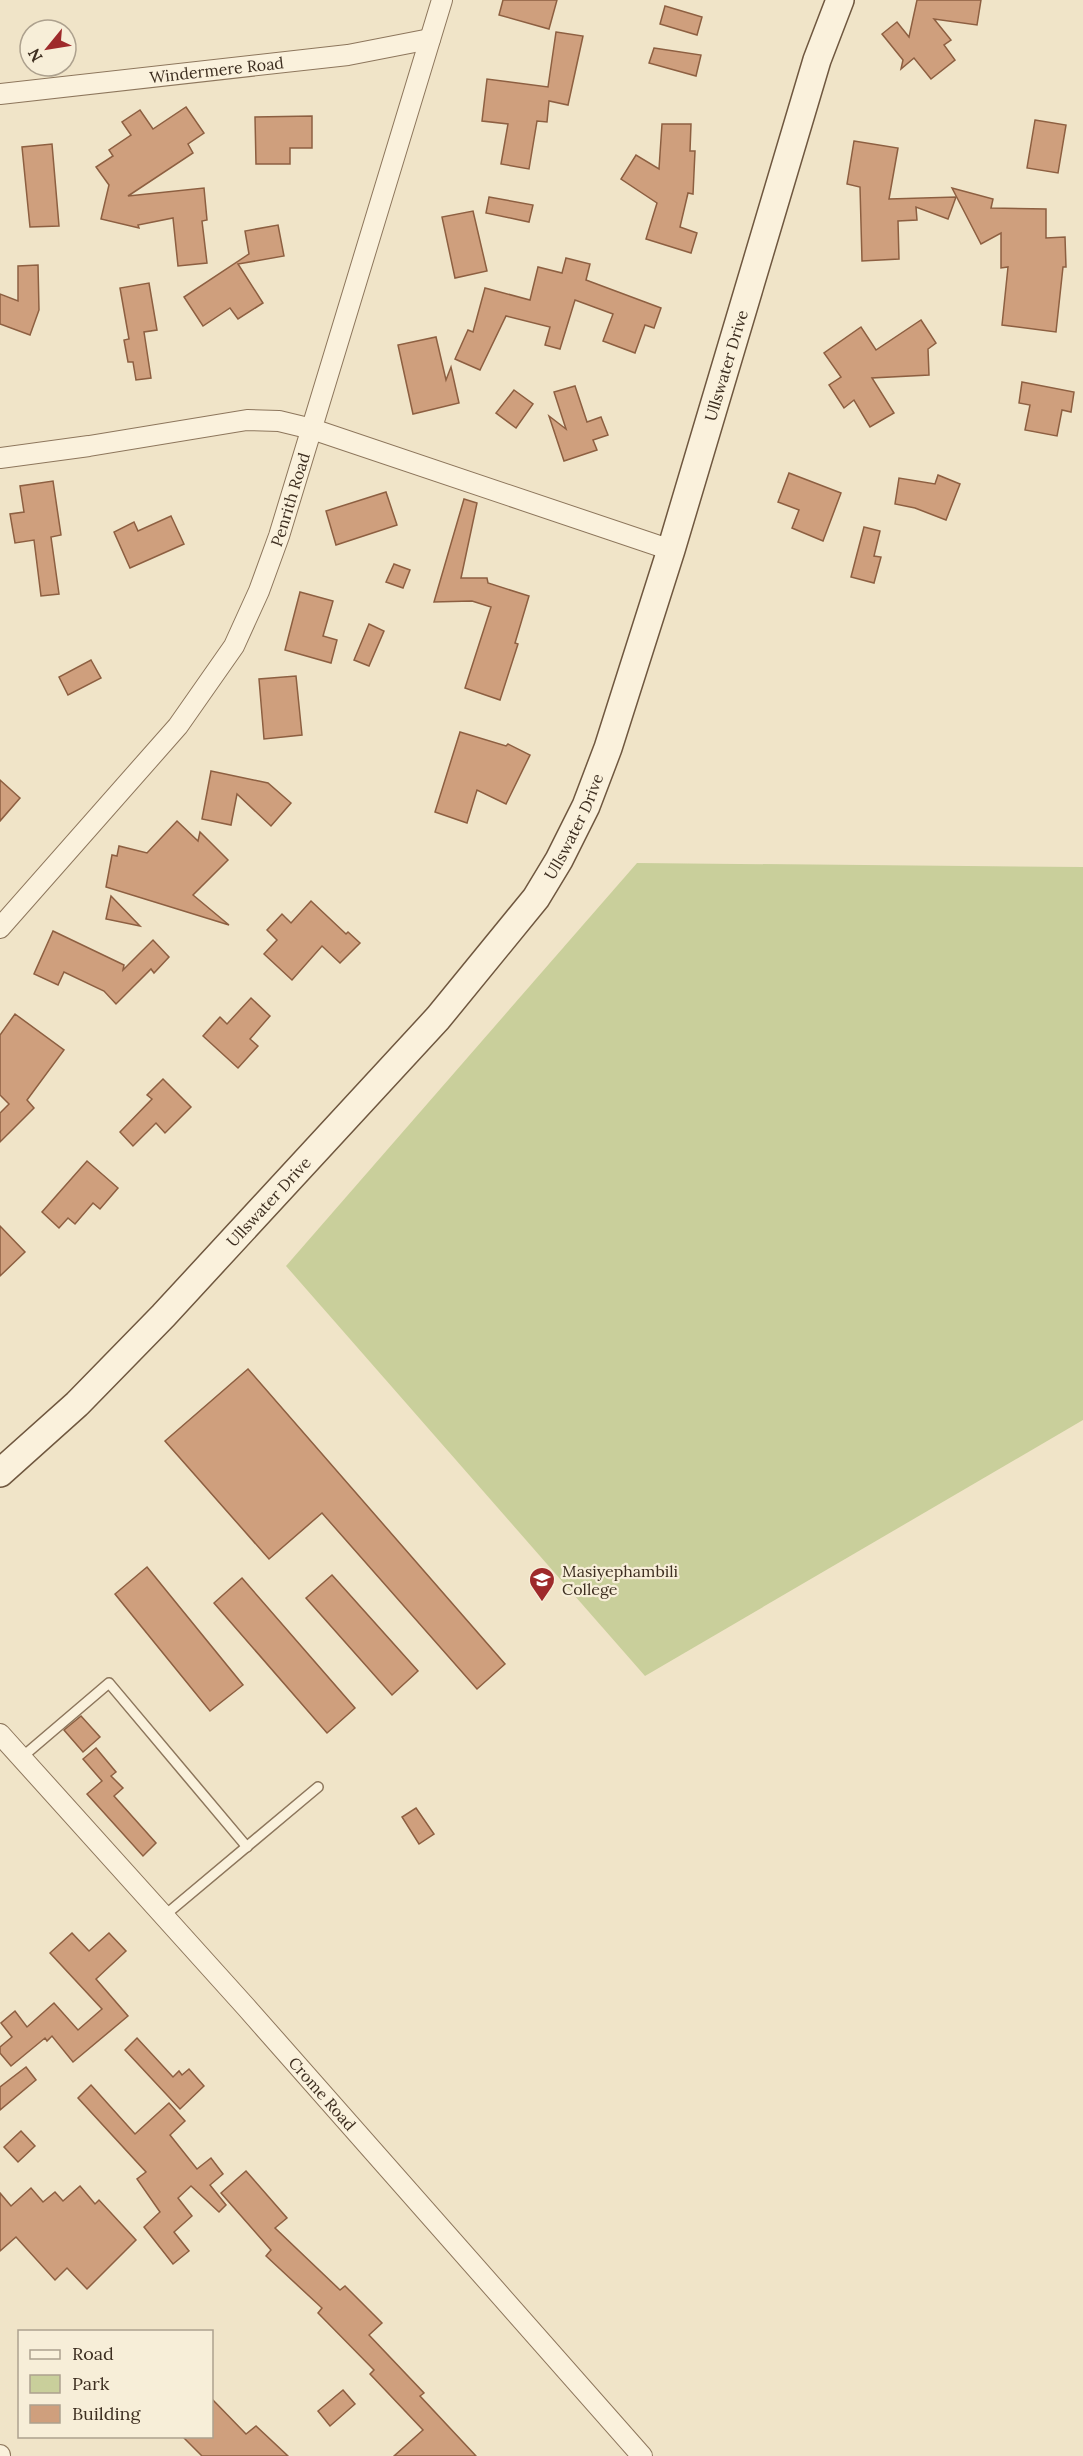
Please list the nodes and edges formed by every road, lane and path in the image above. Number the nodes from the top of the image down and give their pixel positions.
1 (442, 0) edge
2 (840, 0) edge
3 (430, 39) junction
4 (0, 94) edge
5 (312, 429) junction
6 (0, 458) edge
7 (671, 550) junction
8 (0, 928) edge
9 (0, 1473) edge
10 (0, 1734) edge
11 (21, 1758) junction
12 (318, 1787) dead end
13 (247, 1847) junction
14 (164, 1916) junction
15 (642, 2456) edge

1 - 3 street, Penrith Road
2 - 7 street, Ullswater Drive
3 - 4 street, Windermere Road
3 - 5 street, Penrith Road
5 - 6 street
5 - 7 street
5 - 8 street, Penrith Road
7 - 9 street, Ullswater Drive
10 - 11 street, Crome Road
11 - 13 lane
11 - 14 street, Crome Road
12 - 13 lane
13 - 14 lane
14 - 15 street, Crome Road

